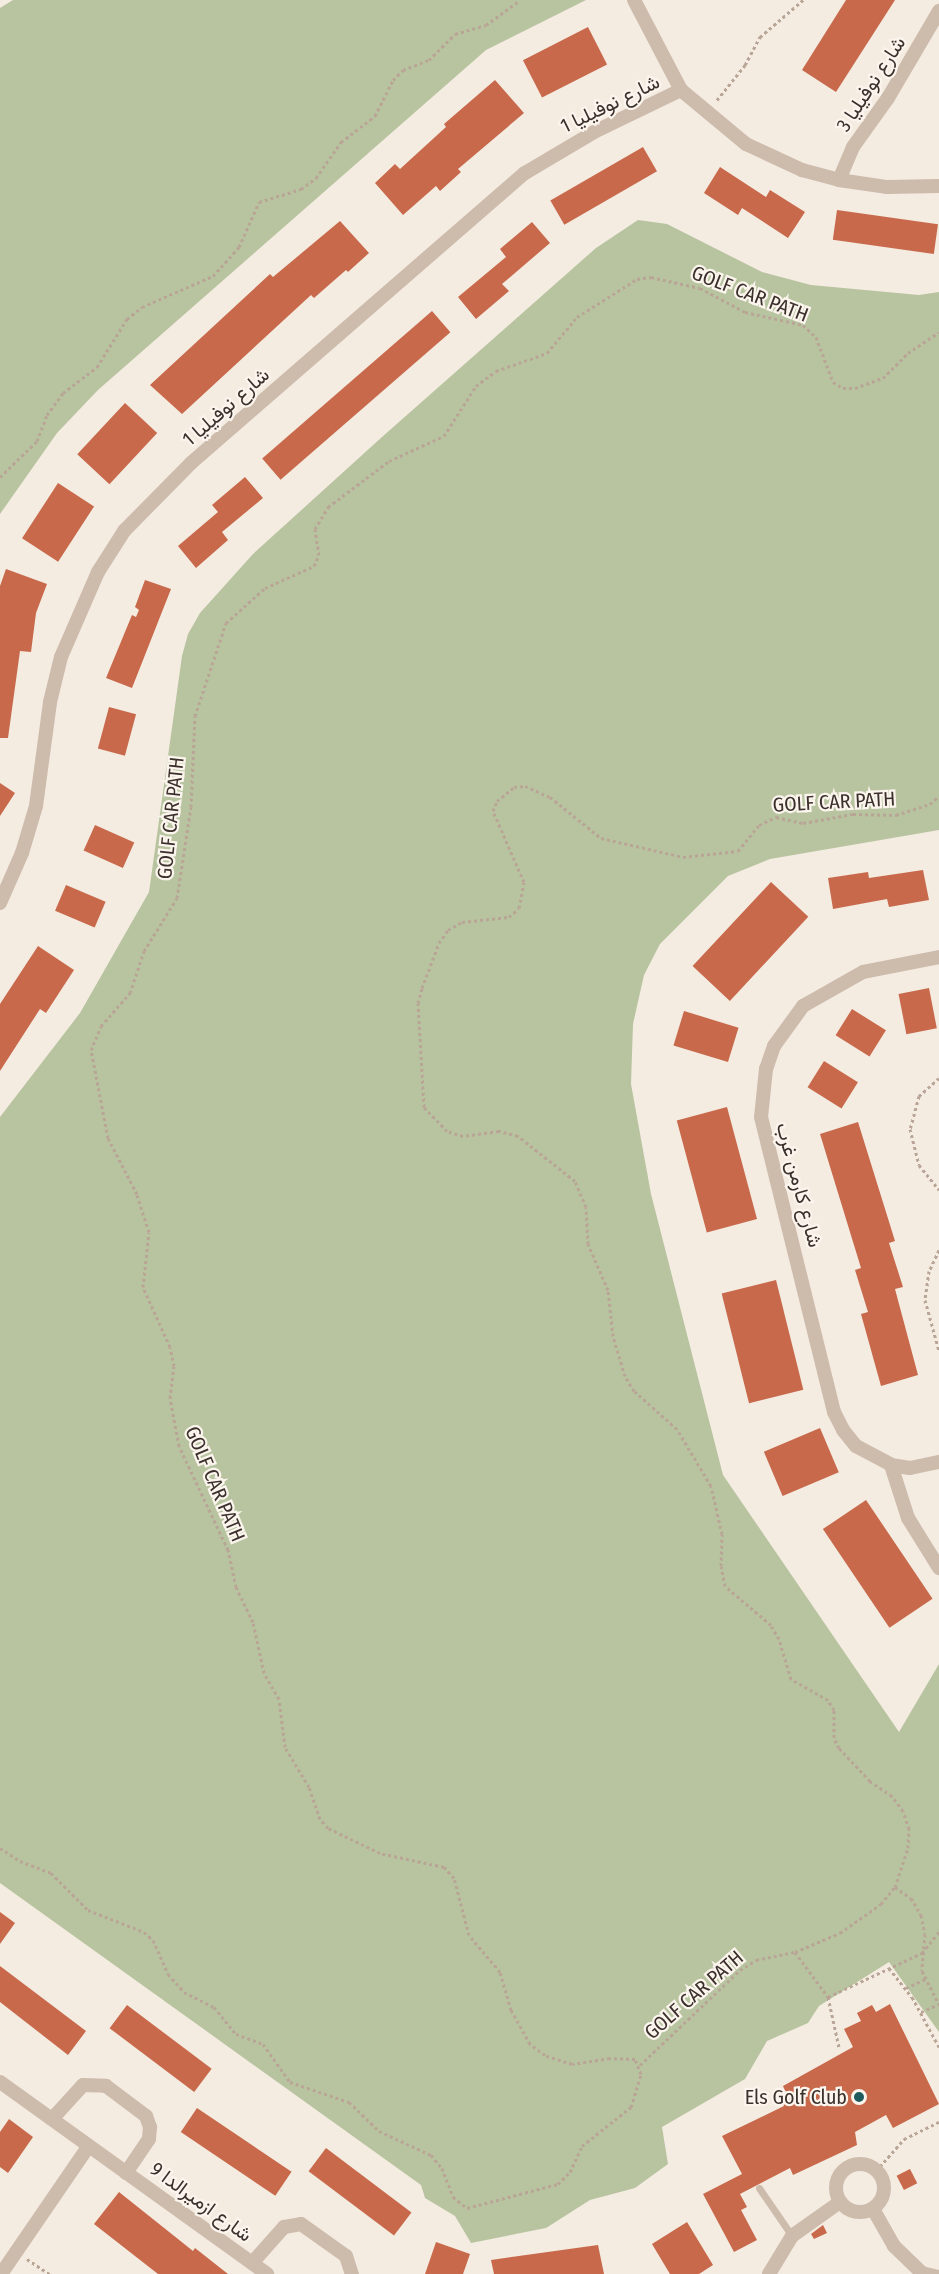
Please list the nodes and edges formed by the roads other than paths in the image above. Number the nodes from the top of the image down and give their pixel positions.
1 (634, 0) edge
2 (939, 11) edge
3 (681, 90) junction
4 (839, 180) junction
5 (939, 186) edge
6 (0, 903) edge
7 (939, 957) edge
8 (939, 1462) edge
9 (891, 1465) junction
10 (939, 1568) edge
11 (0, 2082) edge
12 (52, 2119) junction
13 (88, 2147) junction
14 (126, 2173) junction
15 (759, 2188) dead end
16 (840, 2202) junction
17 (873, 2209) junction
18 (792, 2236) junction
19 (252, 2263) junction
20 (919, 2271) edge
21 (939, 2273) edge
22 (1, 2274) edge
23 (267, 2274) edge
24 (351, 2274) edge
25 (769, 2274) edge

1 - 3 street, شارع نوفيليا 1
2 - 4 street, شارع نوفيليا 3
3 - 4 street, شارع نوفيليا 1
3 - 6 street, شارع نوفيليا 1
4 - 5 street, شارع نوفيليا 1
7 - 9 street, شارع كارمن غرب
8 - 9 street
9 - 10 street
11 - 12 street, شارع ازميرالدا 9
12 - 13 street, شارع ازميرالدا 9
12 - 14 street, شارع ازميرالدا 9
13 - 14 street, شارع ازميرالدا 9
13 - 22 street
14 - 19 street, شارع ازميرالدا 9
15 - 18 lane
16 - 17 street
16 - 17 street
16 - 18 street
17 - 20 street
18 - 25 street
19 - 23 street, شارع ازميرالدا 9
19 - 24 street, شارع ازميرالدا 9
20 - 21 lane

